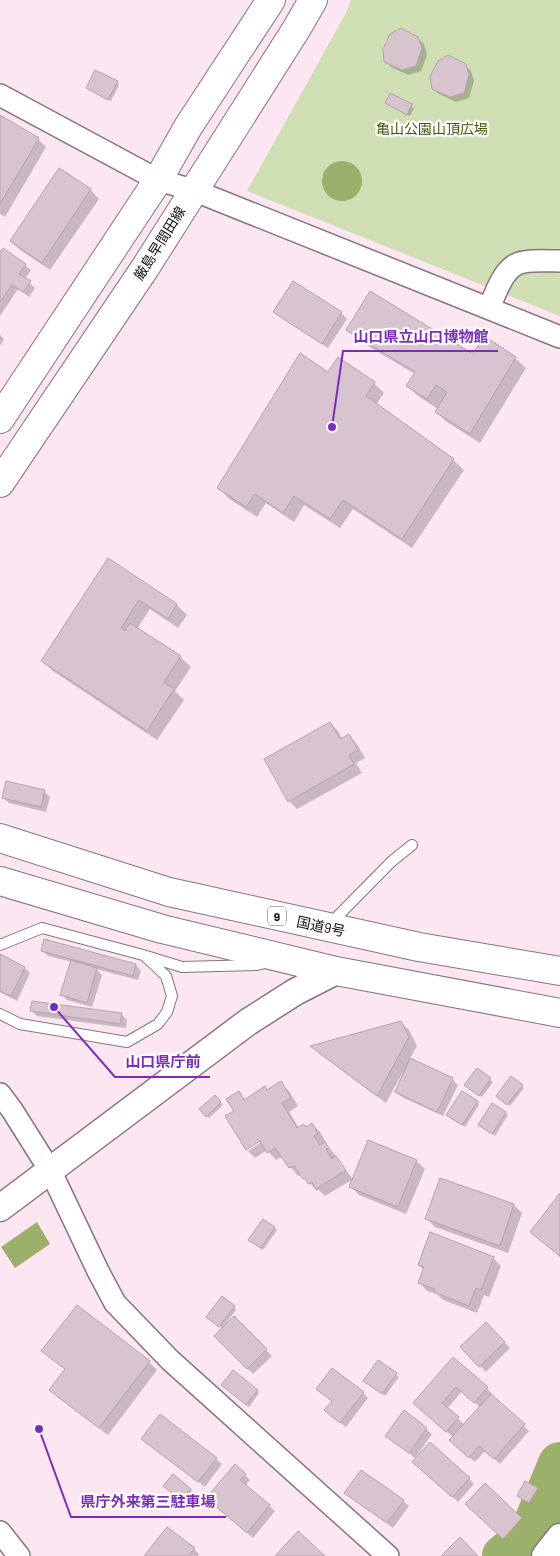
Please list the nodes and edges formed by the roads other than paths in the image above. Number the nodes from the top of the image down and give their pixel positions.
1 (271, 0) edge
2 (313, 0) edge
3 (0, 95) edge
4 (158, 180) junction
5 (193, 190) junction
6 (560, 261) edge
7 (489, 308) junction
8 (560, 337) edge
9 (0, 420) edge
10 (0, 483) edge
11 (0, 838) edge
12 (412, 845) dead end
13 (0, 881) edge
14 (326, 928) junction
15 (0, 945) edge
16 (143, 955) junction
17 (281, 958) junction
18 (557, 969) edge
19 (336, 971) junction
20 (560, 1013) edge
21 (0, 1014) edge
22 (0, 1094) edge
23 (51, 1172) junction
24 (0, 1208) edge
25 (0, 1532) edge
26 (560, 1538) edge
27 (19, 1556) edge
28 (388, 1556) edge
29 (545, 1556) edge

1 - 4 main road
2 - 5 main road, 厳島早間田線
3 - 4 street
4 - 5 street
4 - 9 main road
5 - 7 street
5 - 10 main road, 厳島早間田線
6 - 7 street
7 - 8 street
11 - 14 main road, 国道9号 / 9
12 - 14 lane
13 - 17 main road
14 - 18 main road, 国道9号 / 9
15 - 16 lane
16 - 17 lane
16 - 21 lane
17 - 19 main road
19 - 20 main road
19 - 23 street
22 - 23 street
23 - 24 street
23 - 28 street
25 - 27 street
26 - 29 street

